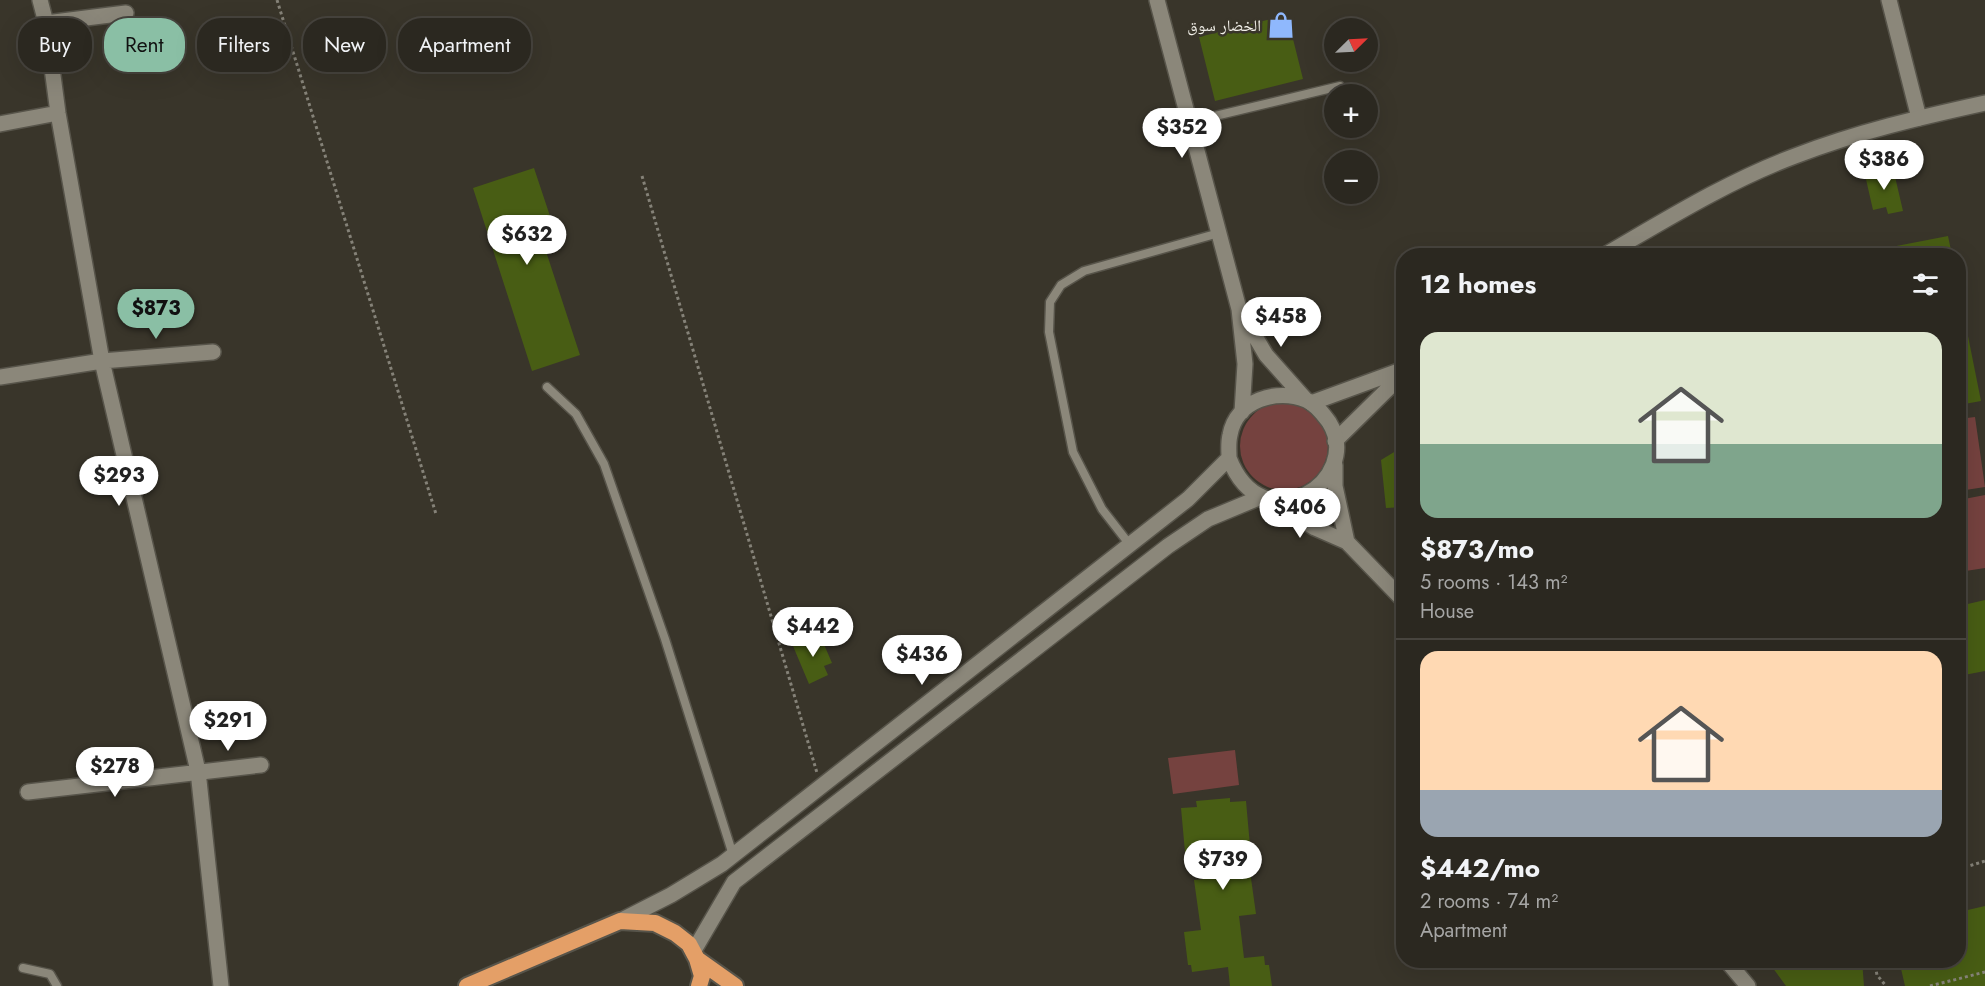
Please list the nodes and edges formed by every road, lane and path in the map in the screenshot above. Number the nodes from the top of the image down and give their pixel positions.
1 (40, 0) edge
2 (277, 0) edge
3 (1157, 0) edge
4 (1889, 0) edge
5 (126, 13) dead end
6 (45, 18) edge
7 (86, 18) edge
8 (53, 72) edge
9 (1324, 90) edge
10 (1985, 104) edge
11 (58, 113) junction
12 (1918, 118) junction
13 (1190, 122) junction
14 (0, 123) edge
15 (642, 176) dead end
16 (1219, 233) junction
17 (1617, 248) edge
18 (1239, 309) junction
19 (213, 352) dead end
20 (102, 362) junction
21 (1396, 374) edge
22 (0, 377) edge
23 (1396, 380) edge
24 (547, 387) dead end
25 (1309, 401) junction
26 (1242, 412) junction
27 (1335, 448) junction
28 (1229, 458) junction
29 (1266, 499) junction
30 (436, 514) dead end
31 (1347, 542) junction
32 (1130, 545) junction
33 (1396, 593) edge
34 (261, 765) dead end
35 (198, 771) junction
36 (821, 786) junction
37 (28, 792) dead end
38 (733, 855) junction
39 (1985, 861) edge
40 (1966, 867) edge
41 (620, 921) junction
42 (695, 955) junction
43 (23, 968) dead end
44 (1733, 968) edge
45 (1876, 968) edge
46 (1985, 972) edge
47 (57, 986) edge
48 (221, 986) edge
49 (467, 986) edge
50 (699, 986) edge
51 (735, 986) edge
52 (1748, 986) edge
53 (1886, 986) edge
54 (1930, 986) edge

1 - 6 main road
2 - 30 path
3 - 13 main road
4 - 12 main road
5 - 7 main road
8 - 11 main road
9 - 13 lane
10 - 12 main road
11 - 14 main road
11 - 20 main road
12 - 17 main road
13 - 16 main road
15 - 36 path
16 - 18 main road
16 - 32 lane
18 - 25 main road
18 - 26 main road
19 - 20 main road
20 - 22 main road
20 - 35 main road
21 - 25 main road
23 - 27 main road
24 - 38 lane
25 - 26 main road
25 - 27 main road
26 - 28 main road
27 - 29 main road
27 - 31 main road
28 - 29 main road
28 - 32 main road
29 - 31 main road
29 - 42 main road
31 - 33 main road
32 - 36 main road
34 - 35 main road
35 - 37 main road
35 - 48 main road
36 - 38 main road
38 - 41 main road
39 - 40 path
41 - 42 highway
41 - 49 highway
42 - 50 highway
42 - 51 highway
43 - 47 lane
44 - 52 main road
45 - 53 path
46 - 54 path

